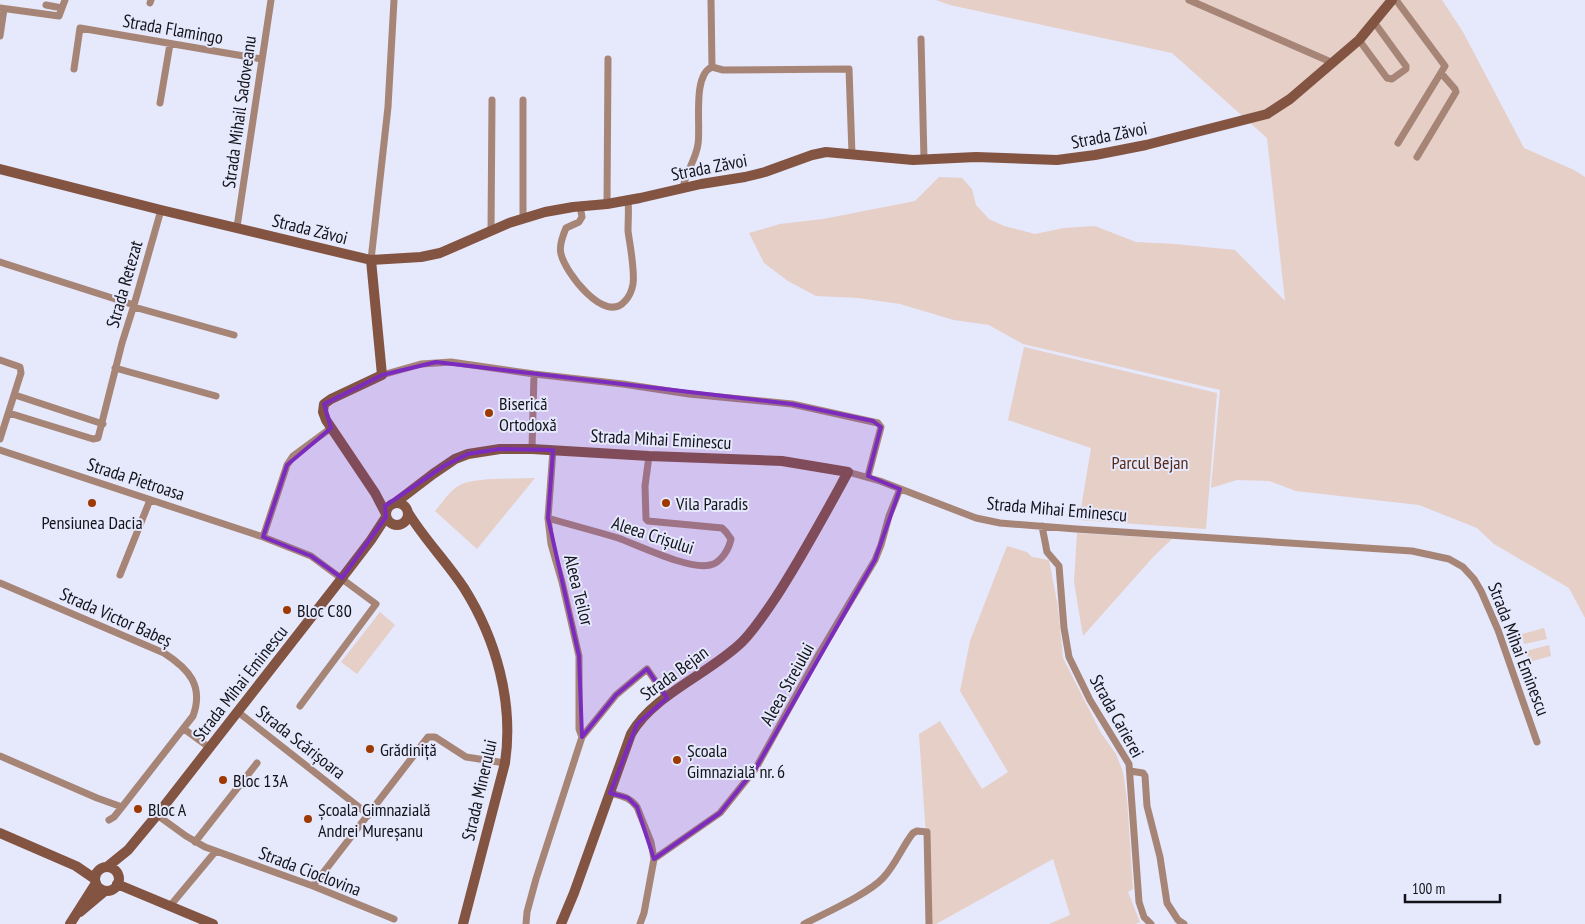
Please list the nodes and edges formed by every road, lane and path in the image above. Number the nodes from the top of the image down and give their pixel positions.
1 (65, 0) edge
2 (271, 0) edge
3 (394, 0) edge
4 (711, 0) edge
5 (1189, 0) edge
6 (1392, 0) edge
7 (1396, 0) edge
8 (46, 5) dead end
9 (2, 8) edge
10 (62, 8) junction
11 (1374, 22) junction
12 (0, 36) edge
13 (921, 39) dead end
14 (1359, 40) junction
15 (170, 44) junction
16 (608, 58) dead end
17 (262, 60) junction
18 (1331, 62) junction
19 (712, 67) junction
20 (74, 70) dead end
21 (1441, 73) junction
22 (492, 100) dead end
23 (523, 100) dead end
24 (160, 103) dead end
25 (1398, 142) dead end
26 (852, 154) junction
27 (1417, 157) dead end
28 (924, 159) junction
29 (0, 169) edge
30 (683, 188) junction
31 (628, 200) junction
32 (607, 204) junction
33 (580, 206) junction
34 (160, 210) junction
35 (523, 219) junction
36 (237, 227) junction
37 (491, 232) junction
38 (371, 260) junction
39 (0, 262) edge
40 (134, 306) junction
41 (234, 335) dead end
42 (0, 360) edge
43 (115, 368) junction
44 (534, 374) junction
45 (382, 375) junction
46 (15, 395) junction
47 (216, 396) dead end
48 (9, 413) junction
49 (103, 424) junction
50 (330, 428) junction
51 (0, 439) edge
52 (532, 449) junction
53 (0, 450) edge
54 (553, 450) junction
55 (649, 456) junction
56 (848, 472) junction
57 (868, 476) junction
58 (414, 489) junction
59 (900, 489) junction
60 (374, 493) junction
61 (150, 500) junction
62 (393, 503) junction
63 (408, 512) junction
64 (386, 516) junction
65 (548, 518) junction
66 (397, 526) junction
67 (1042, 526) junction
68 (422, 534) junction
69 (375, 535) junction
70 (263, 536) junction
71 (120, 575) dead end
72 (342, 578) junction
73 (0, 584) edge
74 (667, 698) junction
75 (300, 706) dead end
76 (238, 712) junction
77 (184, 729) junction
78 (582, 738) junction
79 (1537, 742) dead end
80 (210, 748) junction
81 (0, 756) edge
82 (257, 763) dead end
83 (505, 763) junction
84 (1130, 772) junction
85 (610, 793) junction
86 (122, 807) junction
87 (157, 815) junction
88 (369, 815) junction
89 (109, 820) dead end
90 (0, 833) edge
91 (195, 842) junction
92 (128, 850) junction
93 (215, 852) junction
94 (654, 859) junction
95 (99, 875) junction
96 (117, 880) junction
97 (314, 886) junction
98 (105, 890) junction
99 (170, 906) junction
100 (77, 914) junction
101 (394, 919) dead end
102 (70, 924) edge
103 (213, 924) edge
104 (462, 924) edge
105 (526, 924) edge
106 (561, 924) edge
107 (640, 924) edge
108 (804, 924) edge
109 (929, 924) edge
110 (1150, 924) edge
111 (1184, 924) edge

1 - 10 street
2 - 17 street, Strada Mihail Sadoveanu
3 - 38 street
4 - 19 street
5 - 18 street
6 - 11 street, Strada Zăvoi
7 - 21 street
8 - 10 street
9 - 10 street
9 - 12 street
11 - 14 street, Strada Zăvoi
11 - 14 street
13 - 28 street
14 - 18 street, Strada Zăvoi
15 - 17 street, Strada Flamingo
15 - 20 street, Strada Flamingo
15 - 24 street
16 - 32 street
17 - 36 street, Strada Mihail Sadoveanu
18 - 28 street, Strada Zăvoi
19 - 26 street
19 - 30 street
21 - 25 street
21 - 27 street
22 - 37 street
23 - 35 street
26 - 28 street, Strada Zăvoi
26 - 30 street, Strada Zăvoi
29 - 34 street, Strada Zăvoi
30 - 31 street, Strada Zăvoi
31 - 32 street, Strada Zăvoi
31 - 33 street
32 - 33 street, Strada Zăvoi
33 - 35 street, Strada Zăvoi
34 - 36 street, Strada Zăvoi
34 - 40 street, Strada Retezat
35 - 37 street, Strada Zăvoi
36 - 38 street, Strada Zăvoi
37 - 38 street, Strada Zăvoi
38 - 45 street
39 - 40 street
40 - 41 street
40 - 43 street, Strada Retezat
42 - 46 street
43 - 47 street
43 - 49 street, Strada Retezat
44 - 45 street
44 - 52 street
44 - 57 street
45 - 50 street
46 - 48 street
46 - 49 street
48 - 49 street
48 - 51 street
50 - 60 street
50 - 70 street
52 - 54 street, Strada Mihai Eminescu
52 - 58 street, Strada Mihai Eminescu
53 - 61 street, Strada Pietroasa
54 - 55 street, Strada Mihai Eminescu
54 - 65 street, Aleea Teilor
55 - 56 street, Strada Mihai Eminescu
55 - 65 street, Aleea Crișului
56 - 57 street, Strada Mihai Eminescu
56 - 74 street, Strada Bejan
57 - 59 street, Strada Mihai Eminescu
58 - 62 street, Strada Mihai Eminescu
58 - 63 street
59 - 67 street, Strada Mihai Eminescu
59 - 94 street, Aleea Streiului
60 - 62 street, Strada Minerului
60 - 64 street
61 - 70 street, Strada Pietroasa
61 - 71 street
62 - 63 street, Strada Minerului
62 - 64 street
63 - 66 street
63 - 68 street, Strada Minerului
64 - 66 street
64 - 69 street, Strada Mihai Eminescu
65 - 78 street, Aleea Teilor
66 - 68 street
66 - 69 street, Strada Mihai Eminescu
67 - 79 street, Strada Mihai Eminescu
67 - 84 street, Strada Carierei
68 - 83 street, Strada Minerului
69 - 72 street, Strada Mihai Eminescu
70 - 72 street, Strada Pietroasa
72 - 75 street, Strada Scărișoara
72 - 76 street, Strada Mihai Eminescu
73 - 77 street, Strada Victor Babeș
74 - 78 street, Aleea Teilor
74 - 85 street, Strada Bejan
76 - 80 street, Strada Mihai Eminescu
76 - 88 street, Strada Scărișoara
77 - 80 street
77 - 86 street, Strada Victor Babeș
78 - 105 street, Aleea Teilor
80 - 87 street, Strada Mihai Eminescu
81 - 86 street
82 - 91 street
83 - 88 street
83 - 104 street, Strada Minerului
84 - 110 street, Strada Carierei
84 - 111 street
85 - 94 street
85 - 106 street, Strada Bejan
86 - 89 street, Strada Victor Babeș
87 - 91 street, Strada Cioclovina
87 - 92 street, Strada Mihai Eminescu
88 - 97 street
90 - 95 street
91 - 93 street, Strada Cioclovina
92 - 95 street, Strada Mihai Eminescu
92 - 96 street, Strada Mihai Eminescu
93 - 97 street, Strada Cioclovina
93 - 99 street
94 - 107 street
95 - 96 street
95 - 98 street
95 - 100 street, Strada Mihai Eminescu
96 - 98 street
96 - 99 street
97 - 101 street, Strada Cioclovina
98 - 100 street, Strada Mihai Eminescu
99 - 103 street
100 - 102 street, Strada Mihai Eminescu
108 - 109 street

